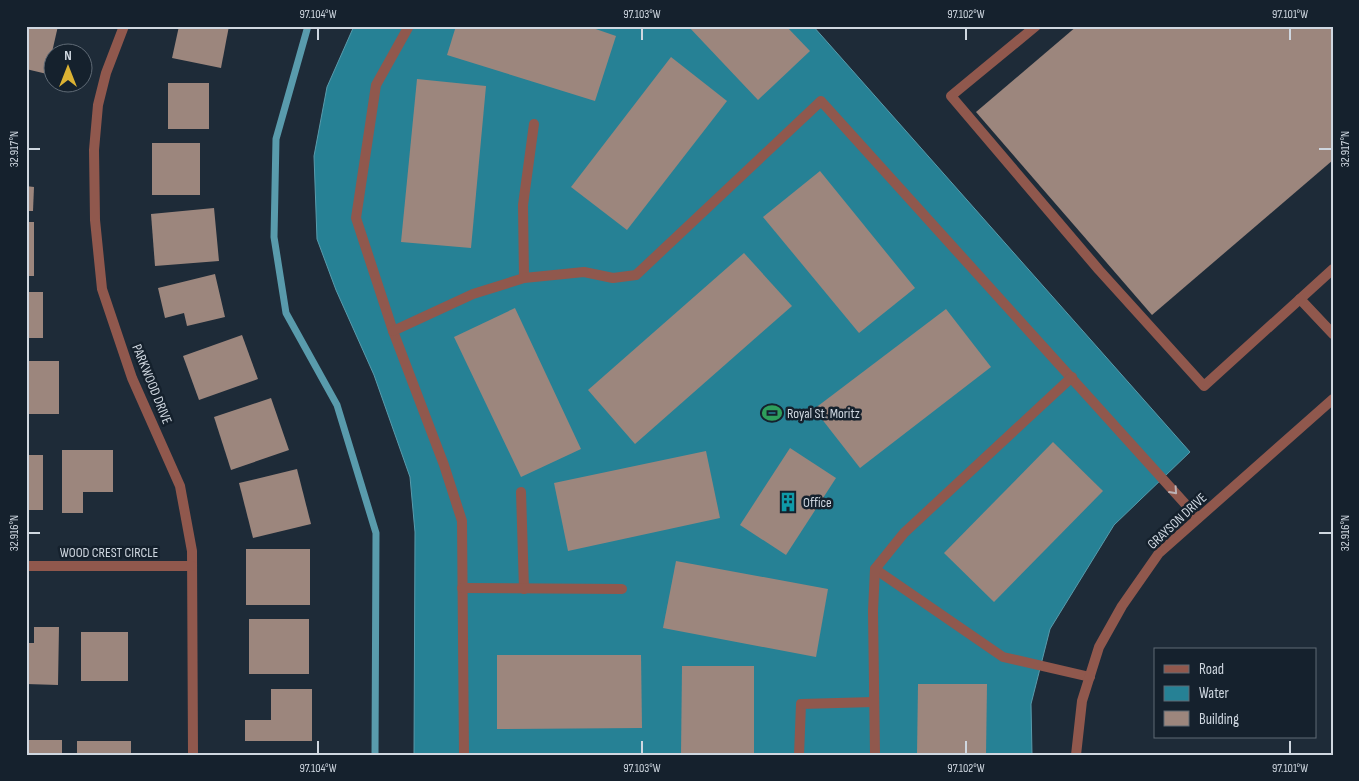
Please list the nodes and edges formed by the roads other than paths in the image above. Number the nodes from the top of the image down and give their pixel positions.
1 (124, 26) edge
2 (409, 26) edge
3 (1036, 26) edge
4 (534, 124) dead end
5 (1333, 269) edge
6 (524, 278) junction
7 (1300, 299) junction
8 (393, 331) junction
9 (1333, 334) edge
10 (1072, 377) junction
11 (1333, 399) edge
12 (521, 492) dead end
13 (1198, 518) junction
14 (26, 566) edge
15 (192, 566) junction
16 (875, 569) junction
17 (462, 588) junction
18 (524, 589) junction
19 (622, 590) dead end
20 (1090, 677) junction
21 (874, 702) junction
22 (193, 755) edge
23 (464, 755) edge
24 (799, 755) edge
25 (876, 755) edge
26 (1076, 755) edge

1 - 15 street, PARKWOOD DRIVE
2 - 8 street
3 - 7 street
4 - 6 street
5 - 7 street
6 - 8 street
6 - 10 street
7 - 9 street
8 - 17 street
10 -> 13 street
10 - 16 street
11 - 13 street, GRAYSON DRIVE
12 - 18 street
13 - 20 street, GRAYSON DRIVE
14 - 15 street, WOOD CREST CIRCLE
15 - 22 street, PARKWOOD DRIVE
16 - 20 street
16 - 21 street
17 - 18 street
17 - 23 street
18 - 19 street
20 - 26 street, GRAYSON DRIVE
21 - 24 street
21 - 25 street

